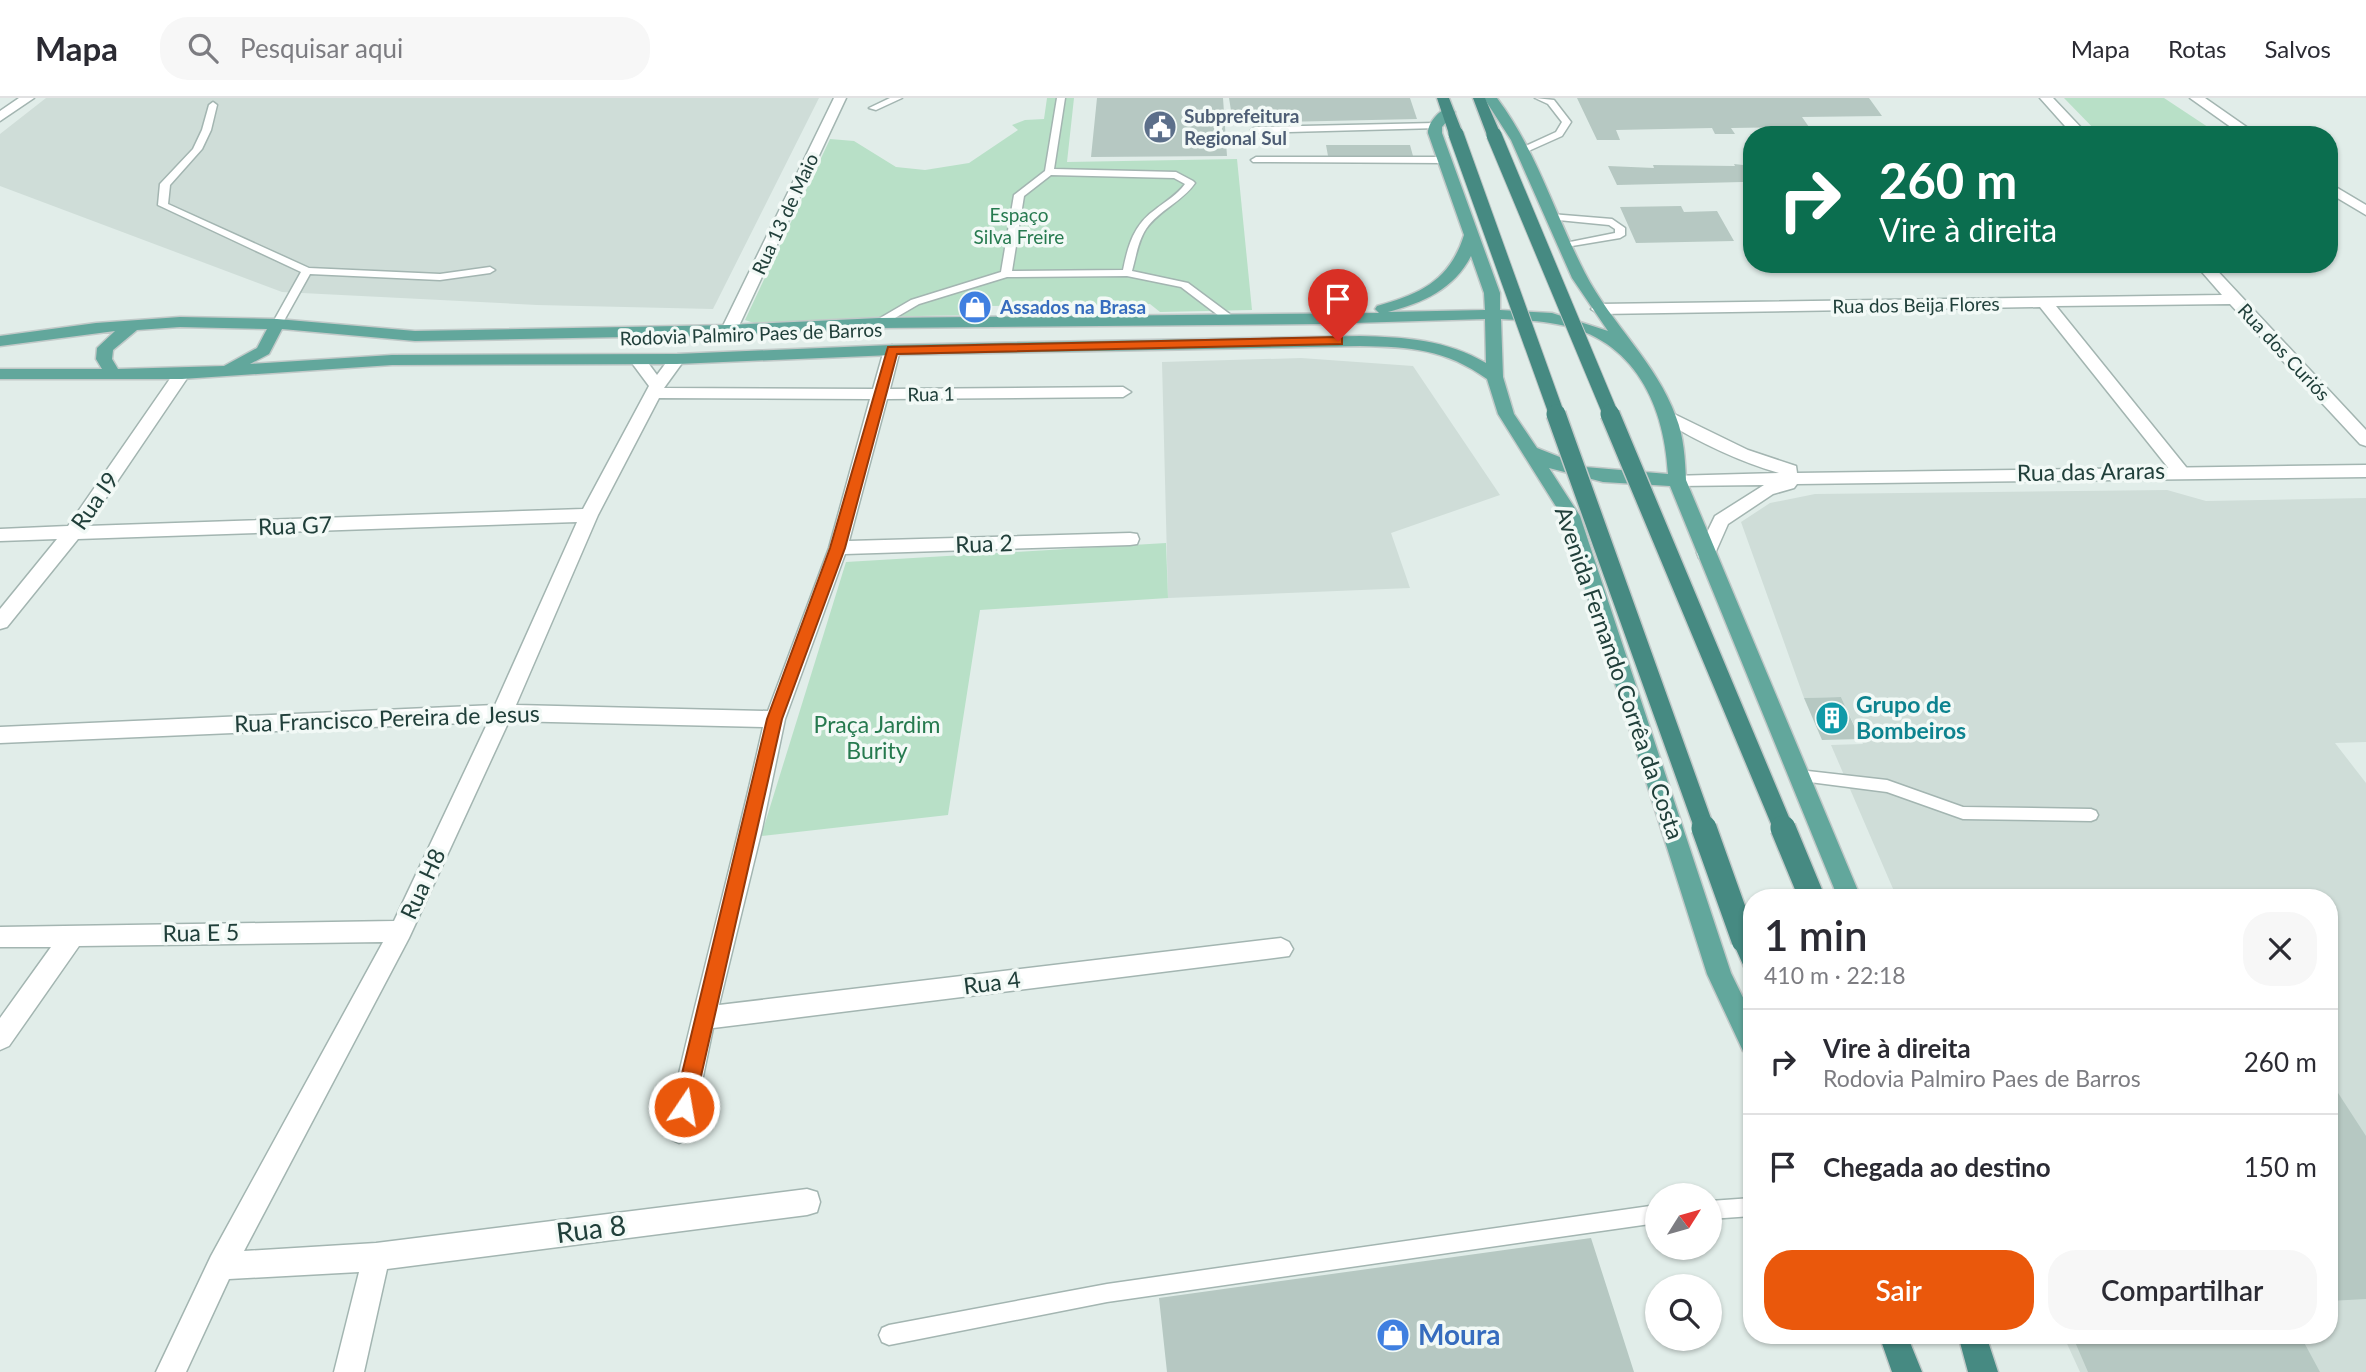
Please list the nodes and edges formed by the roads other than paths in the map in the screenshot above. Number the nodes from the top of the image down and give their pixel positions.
1 (28, 98) edge
2 (840, 98) edge
3 (898, 98) edge
4 (1061, 98) edge
5 (1479, 98) edge
6 (1490, 98) edge
7 (1539, 98) edge
8 (2046, 98) edge
9 (2196, 98) edge
10 (214, 105) dead end
11 (1446, 105) edge
12 (873, 108) dead end
13 (0, 117) edge
14 (1435, 126) junction
15 (2072, 126) edge
16 (2238, 126) edge
17 (1255, 130) dead end
18 (1524, 150) junction
19 (1256, 160) dead end
20 (1444, 160) junction
21 (1049, 172) junction
22 (2338, 193) edge
23 (2366, 211) edge
24 (1551, 217) junction
25 (1471, 235) junction
26 (1563, 246) junction
27 (489, 270) dead end
28 (307, 271) junction
29 (1127, 273) junction
30 (2210, 273) edge
31 (1006, 274) junction
32 (2234, 299) junction
33 (2045, 303) junction
34 (1599, 309) junction
35 (1494, 314) junction
36 (1321, 319) junction
37 (1231, 320) junction
38 (878, 323) junction
39 (134, 324) junction
40 (277, 324) junction
41 (729, 330) junction
42 (0, 341) edge
43 (892, 350) junction
44 (1632, 356) junction
45 (637, 359) junction
46 (677, 359) junction
47 (222, 372) junction
48 (0, 373) edge
49 (113, 374) junction
50 (182, 374) junction
51 (1495, 377) junction
52 (656, 389) junction
53 (1123, 392) dead end
54 (880, 394) junction
55 (1668, 416) junction
56 (2366, 440) edge
57 (1530, 451) junction
58 (2180, 471) junction
59 (2366, 471) edge
60 (1815, 476) junction
61 (1677, 480) junction
62 (589, 515) junction
63 (72, 534) junction
64 (0, 535) edge
65 (1130, 540) dead end
66 (838, 548) junction
67 (1706, 553) junction
68 (0, 622) edge
69 (502, 713) junction
70 (775, 719) junction
71 (0, 735) edge
72 (1799, 776) junction
73 (2091, 815) dead end
74 (1808, 889) edge
75 (1846, 889) edge
76 (401, 931) junction
77 (73, 935) junction
78 (1743, 935) edge
79 (0, 937) edge
80 (1281, 949) dead end
81 (703, 1018) junction
82 (1743, 1024) edge
83 (0, 1038) edge
84 (679, 1130) dead end
85 (807, 1202) dead end
86 (1743, 1208) edge
87 (1722, 1209) edge
88 (1645, 1216) edge
89 (376, 1257) junction
90 (221, 1266) junction
91 (890, 1335) dead end
92 (1896, 1344) edge
93 (1975, 1344) edge
94 (171, 1372) edge
95 (349, 1372) edge
96 (1907, 1372) edge
97 (1983, 1372) edge

1 - 13 street
2 - 41 street, Rua 13 de Maio
3 - 12 lane
4 - 21 lane
5 - 74 highway, bridge
6 - 18 main road
7 - 18 lane
8 - 15 street
9 - 16 street
10 - 28 lane
11 - 14 main road, Avenida Fernando Corrêa da Costa
11 - 78 highway, Avenida Fernando Corrêa da Costa, bridge
14 - 17 lane
14 - 20 main road, Avenida Fernando Corrêa da Costa
18 - 24 main road
19 - 20 lane
20 - 25 main road, Avenida Fernando Corrêa da Costa
21 - 29 lane
21 - 31 lane
22 - 23 street
24 - 26 main road
24 - 26 lane
25 - 35 main road, Avenida Fernando Corrêa da Costa
25 - 36 main road
26 - 34 main road
27 - 28 lane
28 - 40 lane
29 - 31 lane
29 - 37 lane
30 - 32 street, Rua dos Curiós
31 - 38 lane
32 - 33 street, Rua dos Beija Flores
32 - 56 street, Rua dos Curiós
33 - 34 street, Rua dos Beija Flores
33 - 58 street
34 - 44 main road
35 - 36 main road, Rodovia Palmiro Paes de Barros
35 - 44 main road, Rodovia Palmiro Paes de Barros
35 - 51 main road, Avenida Fernando Corrêa da Costa
36 - 37 main road, Rodovia Palmiro Paes de Barros
37 - 38 main road, Rodovia Palmiro Paes de Barros
38 - 41 main road, Rodovia Palmiro Paes de Barros
39 - 40 main road, Rodovia Palmiro Paes de Barros
39 - 42 main road, Rodovia Palmiro Paes de Barros
39 - 49 main road
40 - 41 main road, Rodovia Palmiro Paes de Barros
40 - 47 main road
43 - 46 main road, Rodovia Palmiro Paes de Barros
43 - 51 main road, Rodovia Palmiro Paes de Barros
43 - 54 street
44 - 55 main road
45 - 46 main road, Rodovia Palmiro Paes de Barros
45 - 47 main road, Rodovia Palmiro Paes de Barros
45 - 52 street
46 - 52 street, Rua H8
47 - 50 main road, Rodovia Palmiro Paes de Barros
48 - 49 main road, Rodovia Palmiro Paes de Barros
49 - 50 main road, Rodovia Palmiro Paes de Barros
50 - 63 street, Rua I9
51 - 57 main road, Avenida Fernando Corrêa da Costa
52 - 54 street, Rua 1
52 - 62 street, Rua H8
53 - 54 street, Rua 1
54 - 66 street
55 - 60 street
55 - 61 main road
57 - 61 main road
57 - 82 main road, Avenida Fernando Corrêa da Costa
58 - 59 street, Rua das Araras
58 - 60 street, Rua das Araras
60 - 61 street
60 - 67 street
61 - 67 main road
62 - 63 street, Rua G7
62 - 69 street, Rua H8
63 - 64 street, Rua G7
63 - 68 street, Rua I9
65 - 66 street, Rua 2
66 - 70 street
67 - 72 main road
69 - 70 street, Rua Francisco Pereira de Jesus
69 - 71 street, Rua Francisco Pereira de Jesus
69 - 76 street, Rua H8
70 - 81 street
72 - 73 lane
72 - 75 main road
76 - 77 street, Rua E 5
76 - 90 street, Rua H8
77 - 79 street, Rua E 5
77 - 83 street
80 - 81 street, Rua 4
81 - 84 street
85 - 89 street, Rua 8
86 - 87 lane
88 - 91 lane
89 - 90 street, Rua 8
89 - 95 street
90 - 94 street, Rua H8
92 - 96 highway
93 - 97 highway

